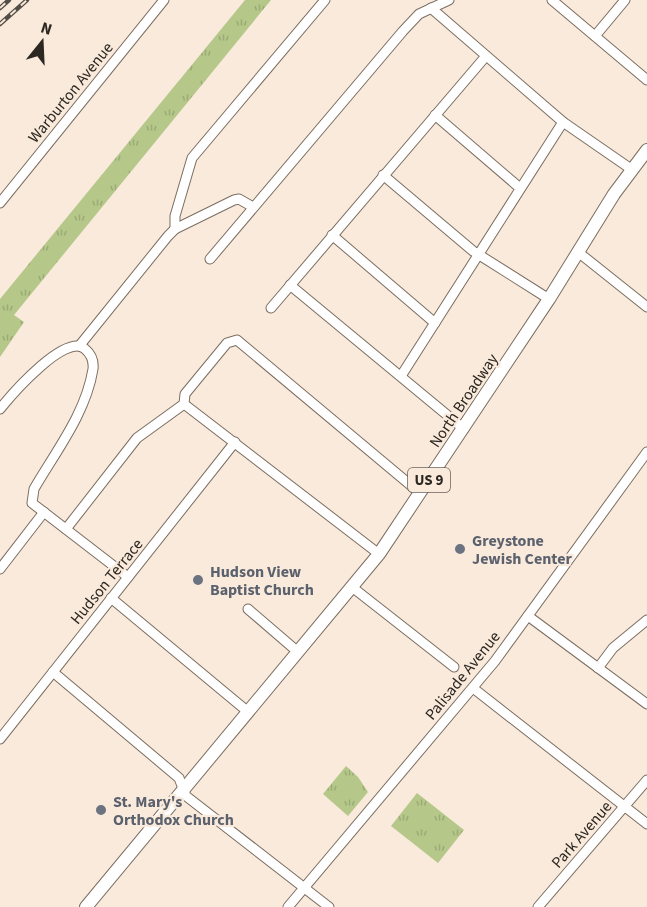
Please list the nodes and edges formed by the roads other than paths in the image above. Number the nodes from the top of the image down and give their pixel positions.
1 (164, 0) edge
2 (325, 0) edge
3 (449, 0) edge
4 (552, 0) edge
5 (626, 0) edge
6 (431, 8) junction
7 (595, 36) junction
8 (486, 56) junction
9 (647, 80) edge
10 (435, 115) junction
11 (563, 122) junction
12 (647, 150) edge
13 (631, 169) junction
14 (383, 175) junction
15 (520, 188) junction
16 (0, 203) edge
17 (253, 207) junction
18 (176, 229) junction
19 (332, 235) junction
20 (578, 252) junction
21 (478, 254) junction
22 (210, 259) dead end
23 (290, 285) junction
24 (549, 299) junction
25 (647, 307) edge
26 (271, 308) dead end
27 (435, 323) junction
28 (80, 345) junction
29 (401, 376) junction
30 (184, 404) junction
31 (0, 409) edge
32 (464, 429) junction
33 (234, 442) junction
34 (647, 452) edge
35 (644, 463) edge
36 (420, 493) junction
37 (44, 512) junction
38 (66, 529) junction
39 (379, 554) junction
40 (0, 568) edge
41 (128, 577) junction
42 (352, 587) junction
43 (111, 598) junction
44 (248, 609) dead end
45 (528, 616) junction
46 (647, 620) edge
47 (298, 652) junction
48 (454, 667) dead end
49 (598, 668) junction
50 (53, 672) junction
51 (473, 688) junction
52 (647, 704) edge
53 (247, 711) junction
54 (0, 739) edge
55 (647, 780) edge
56 (183, 788) junction
57 (624, 807) junction
58 (647, 824) edge
59 (304, 887) junction
60 (86, 907) edge
61 (288, 907) edge
62 (329, 907) edge
63 (538, 907) edge

1 - 16 street, Warburton Avenue
2 - 18 street
3 - 6 street
4 - 7 street
5 - 7 street
6 - 8 street
6 - 17 street
7 - 9 street
8 - 10 street
8 - 11 street
10 - 14 street
10 - 15 street
11 - 13 street
11 - 15 street
12 - 13 main road, North Broadway / US 9
13 - 20 main road, North Broadway / US 9
14 - 19 street
14 - 21 street
15 - 21 street
17 - 18 street
17 - 22 street
18 - 28 street
19 - 23 street
19 - 27 street
20 - 24 main road, North Broadway / US 9
20 - 25 street
21 - 24 street
21 - 27 street
23 - 26 street
23 - 29 street
24 - 32 main road, North Broadway / US 9
27 - 29 street
28 - 31 street
28 - 37 street
29 - 32 street
30 - 33 street
30 - 36 street
30 - 38 street
32 - 36 main road, North Broadway / US 9
33 - 39 street
33 - 41 street, Hudson Terrace
34 - 35 street, Palisade Avenue
35 - 45 street, Palisade Avenue
36 - 39 main road, North Broadway / US 9
37 - 38 street
37 - 40 street
38 - 41 street
39 - 42 main road, North Broadway / US 9
41 - 43 street, Hudson Terrace
42 - 47 main road, North Broadway / US 9
42 - 48 street
43 - 50 street, Hudson Terrace
43 - 53 street
44 - 47 street
45 - 49 street
45 - 51 street, Palisade Avenue
46 - 49 street
47 - 53 main road, North Broadway / US 9
49 - 52 street
50 - 54 street, Hudson Terrace
50 - 56 street
51 - 57 street
51 - 59 street, Palisade Avenue
53 - 56 main road, North Broadway / US 9
55 - 57 street, Park Avenue
56 - 59 street
56 - 60 main road, North Broadway / US 9
57 - 58 street
57 - 63 street, Park Avenue
59 - 61 street, Palisade Avenue
59 - 62 street

